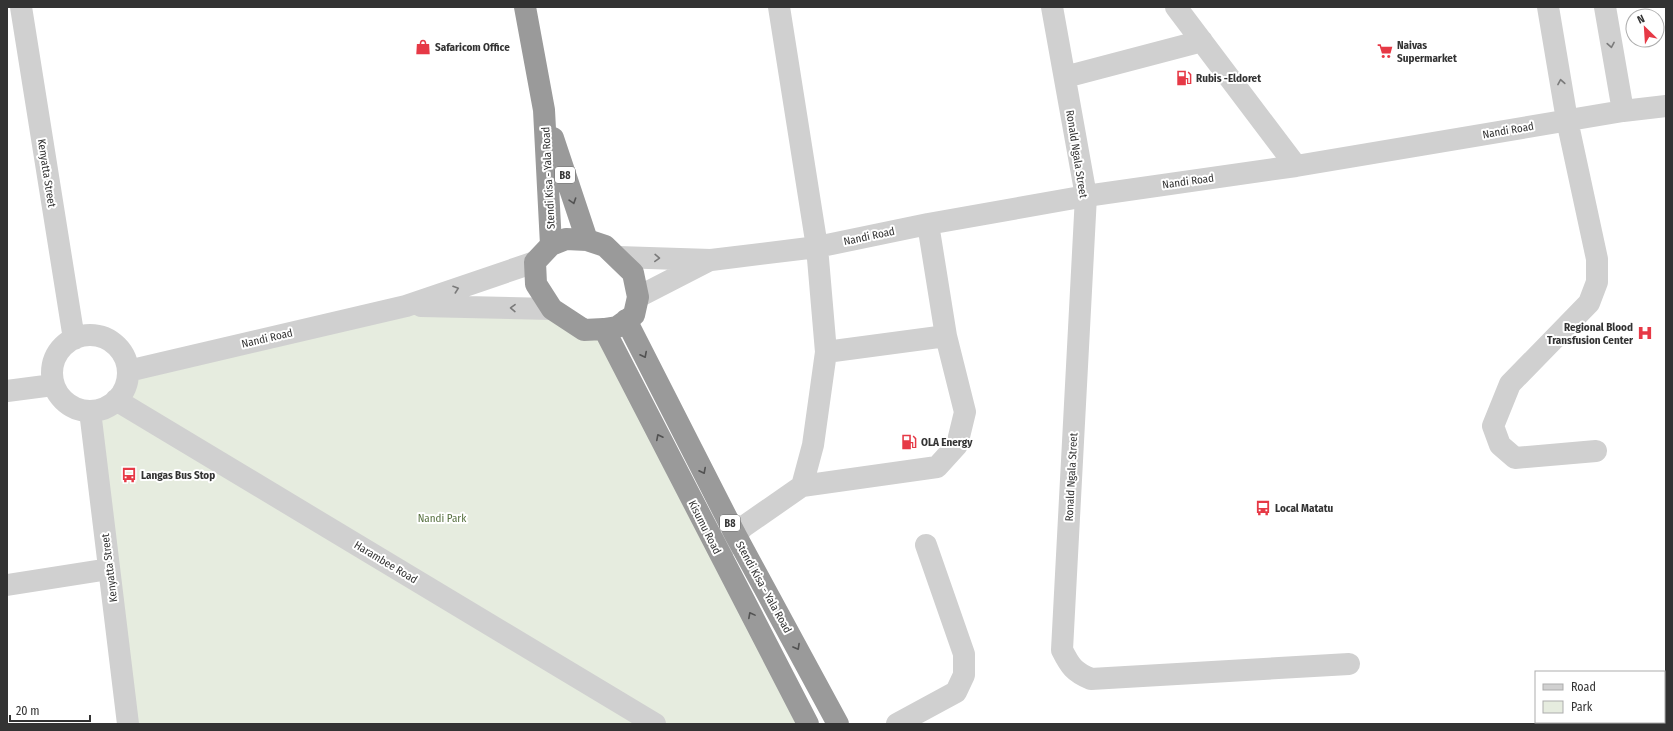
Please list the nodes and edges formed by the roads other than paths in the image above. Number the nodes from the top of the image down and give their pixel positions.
1 (21, 7) edge
2 (525, 7) edge
3 (779, 7) edge
4 (1052, 7) edge
5 (1176, 7) edge
6 (1548, 7) edge
7 (1605, 7) edge
8 (1202, 41) junction
9 (1065, 77) junction
10 (1666, 106) edge
11 (544, 110) junction
12 (1623, 111) junction
13 (1568, 120) junction
14 (1296, 166) junction
15 (1086, 196) junction
16 (928, 224) junction
17 (587, 240) junction
18 (551, 245) junction
19 (817, 247) junction
20 (618, 257) junction
21 (711, 260) junction
22 (535, 262) junction
23 (638, 297) junction
24 (406, 306) junction
25 (552, 309) junction
26 (626, 320) junction
27 (604, 330) junction
28 (946, 336) junction
29 (74, 339) junction
30 (826, 352) junction
31 (128, 371) junction
32 (54, 385) junction
33 (7, 391) edge
34 (116, 400) junction
35 (90, 411) junction
36 (1596, 451) dead end
37 (802, 486) junction
38 (735, 534) junction
39 (926, 545) dead end
40 (719, 553) junction
41 (109, 569) junction
42 (7, 585) edge
43 (1349, 664) dead end
44 (128, 724) edge
45 (655, 724) edge
46 (808, 724) edge
47 (838, 724) edge
48 (897, 724) edge

1 - 29 street, Kenyatta Street
2 - 11 highway, Stendi Kisa - Yala Road / B8
3 - 19 street
4 - 9 street, Ronald Ngala Street
5 - 8 street
13 -> 6 street
7 -> 12 street
8 - 9 street
8 - 14 street
9 - 15 street, Ronald Ngala Street
10 - 12 street, Nandi Road
11 -> 17 highway, Stendi Kisa - Yala Road / B8
11 - 18 highway, Stendi Kisa - Yala Road / B8
12 - 13 street, Nandi Road
13 - 14 street, Nandi Road
13 - 36 street
14 - 15 street, Nandi Road
15 - 16 street, Nandi Road
15 - 43 street, Ronald Ngala Street
16 - 19 street, Nandi Road
16 - 28 street
17 - 18 highway
17 - 20 highway
18 - 22 highway
19 - 21 street, Nandi Road
19 - 30 street
20 -> 21 street, Nandi Road
20 - 23 highway
21 - 23 street, Nandi Road
24 -> 22 street, Nandi Road
22 - 25 highway
23 - 26 highway
25 -> 24 street, Nandi Road
24 - 31 street, Nandi Road
25 - 27 highway
26 - 27 highway
26 -> 38 highway, Stendi Kisa - Yala Road / B8
40 -> 27 highway, Kisumu Road / B8
28 - 30 street
28 - 37 street
29 - 31 street
29 - 32 street
30 - 37 street
31 - 34 street
32 - 33 street
32 - 35 street
34 - 35 street
34 - 45 street, Harambee Road
35 - 41 street, Kenyatta Street
37 - 38 street
38 - 40 street
38 -> 47 highway, Stendi Kisa - Yala Road / B8
39 - 48 street
46 -> 40 highway, Kisumu Road / B8
41 - 42 street
41 - 44 street, Kenyatta Street

